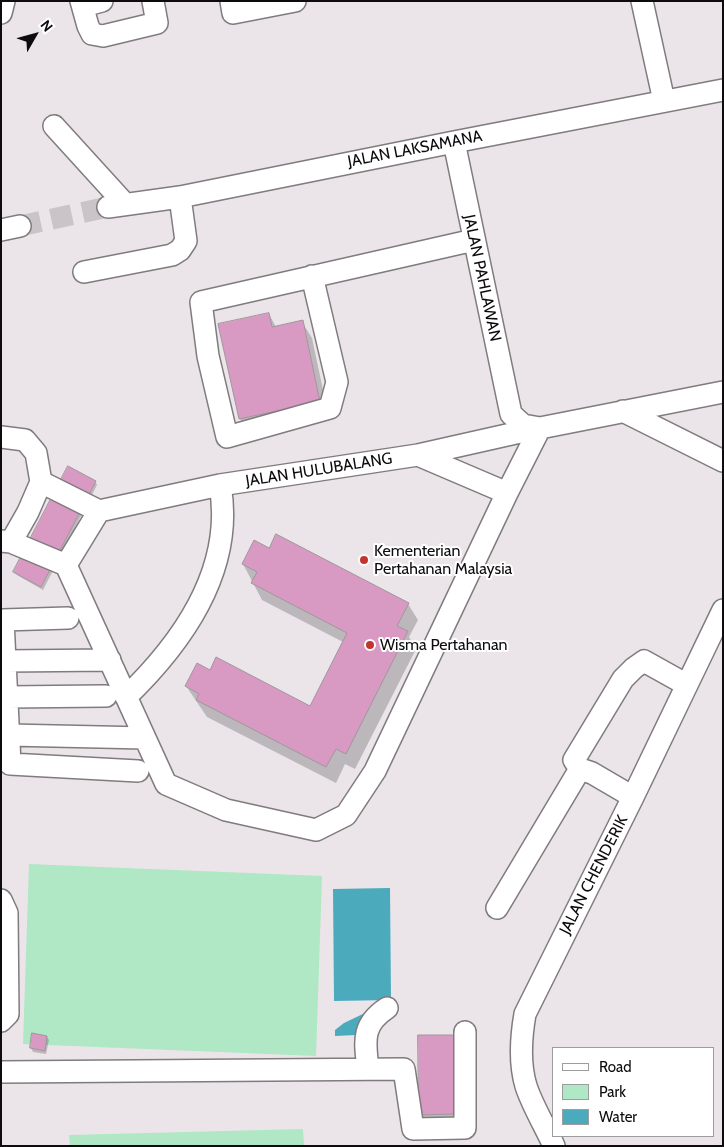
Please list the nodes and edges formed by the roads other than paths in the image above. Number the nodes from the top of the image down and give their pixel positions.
1 (4, 1) edge
2 (153, 1) edge
3 (295, 1) edge
4 (642, 1) edge
5 (88, 3) edge
6 (232, 7) edge
7 (1, 13) edge
8 (723, 90) edge
9 (664, 101) junction
10 (54, 126) dead end
11 (454, 142) junction
12 (180, 197) junction
13 (474, 240) junction
14 (84, 272) dead end
15 (312, 276) junction
16 (723, 392) edge
17 (689, 398) junction
18 (623, 411) junction
19 (540, 428) junction
20 (1, 437) edge
21 (685, 442) junction
22 (418, 454) junction
23 (723, 461) edge
24 (41, 482) junction
25 (220, 485) junction
26 (507, 493) junction
27 (99, 511) junction
28 (6, 542) edge
29 (66, 565) junction
30 (723, 610) edge
31 (68, 618) dead end
32 (110, 660) junction
33 (6, 661) junction
34 (687, 685) junction
35 (116, 696) junction
36 (7, 697) junction
37 (9, 735) junction
38 (145, 738) junction
39 (6, 764) edge
40 (580, 769) junction
41 (138, 771) dead end
42 (634, 797) junction
43 (1, 900) edge
44 (497, 908) dead end
45 (387, 1008) dead end
46 (1, 1021) edge
47 (465, 1032) dead end
48 (368, 1069) junction
49 (1, 1072) edge
50 (554, 1146) edge

1 - 7 street
2 - 5 street
3 - 6 street
4 - 9 street
8 - 9 street, JALAN LAKSAMANA
9 - 11 street, JALAN LAKSAMANA
10 - 12 street, JALAN LAKSAMANA
11 - 12 street, JALAN LAKSAMANA
11 - 13 street, JALAN PAHLAWAN
12 - 14 street
13 - 15 street
13 - 19 street, JALAN PAHLAWAN
15 - 15 street
16 - 17 street, JALAN HULUBALANG
17 - 18 street, JALAN HULUBALANG
17 - 21 street
18 - 19 street, JALAN HULUBALANG
18 - 21 street
19 - 22 street, JALAN HULUBALANG
19 - 26 street
20 - 24 street
21 - 23 street
22 - 25 street, JALAN HULUBALANG
22 - 26 street
24 - 27 street
24 - 28 street
25 - 27 street, JALAN HULUBALANG
25 - 35 street
26 - 38 street
27 - 29 street
28 - 29 street
29 - 32 street
30 - 34 street, JALAN CHENDERIK
31 - 33 street
32 - 33 street
32 - 35 street
33 - 36 street
34 - 40 street
34 - 42 street, JALAN CHENDERIK
35 - 36 street
35 - 38 street
36 - 37 street
37 - 38 street
37 - 39 street
39 - 41 street
40 - 42 street
40 - 44 street
42 - 50 street, JALAN CHENDERIK
43 - 46 street
45 - 48 street
47 - 48 street
48 - 49 street

